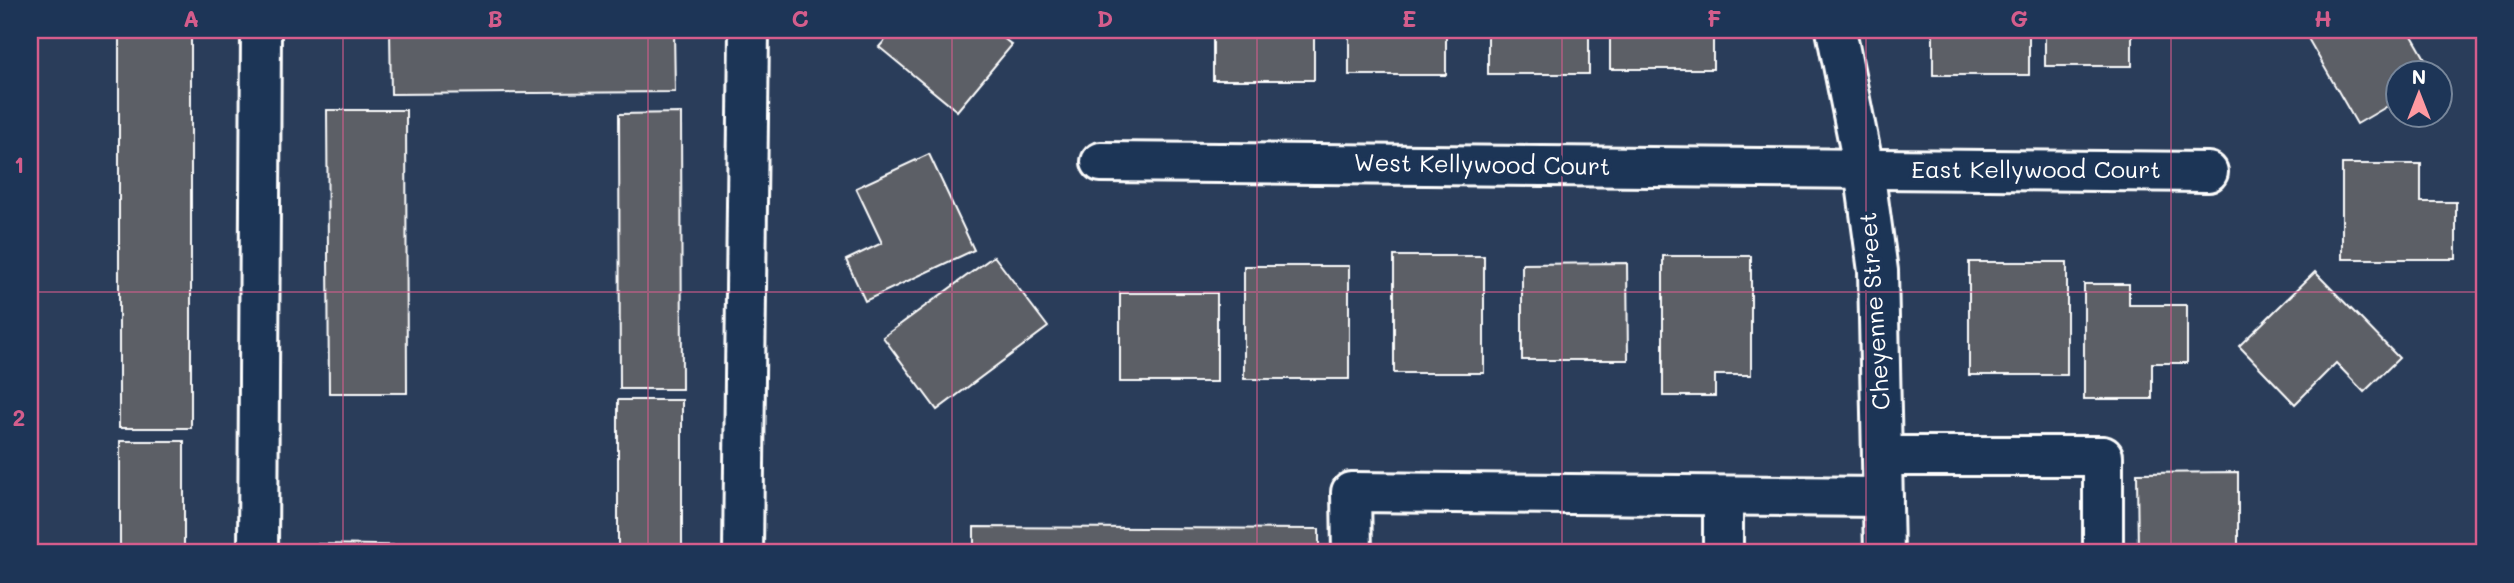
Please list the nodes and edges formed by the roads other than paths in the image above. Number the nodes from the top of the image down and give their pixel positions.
1 (261, 30) edge
2 (750, 30) edge
3 (1836, 30) edge
4 (1101, 162) dead end
5 (1864, 169) junction
6 (2208, 172) dead end
7 (1883, 456) junction
8 (1723, 496) junction
9 (1883, 496) junction
10 (258, 553) edge
11 (743, 553) edge
12 (1352, 553) edge
13 (1723, 553) edge
14 (1884, 553) edge
15 (2102, 553) edge

1 - 10 street
2 - 11 street
3 - 5 street, Cheyenne Street
4 - 5 street, West Kellywood Court
5 - 6 street, East Kellywood Court
5 - 7 street, Cheyenne Street
7 - 9 street, Cheyenne Street
7 - 15 street
8 - 9 street
8 - 12 street
8 - 13 street
9 - 14 street, Cheyenne Street

